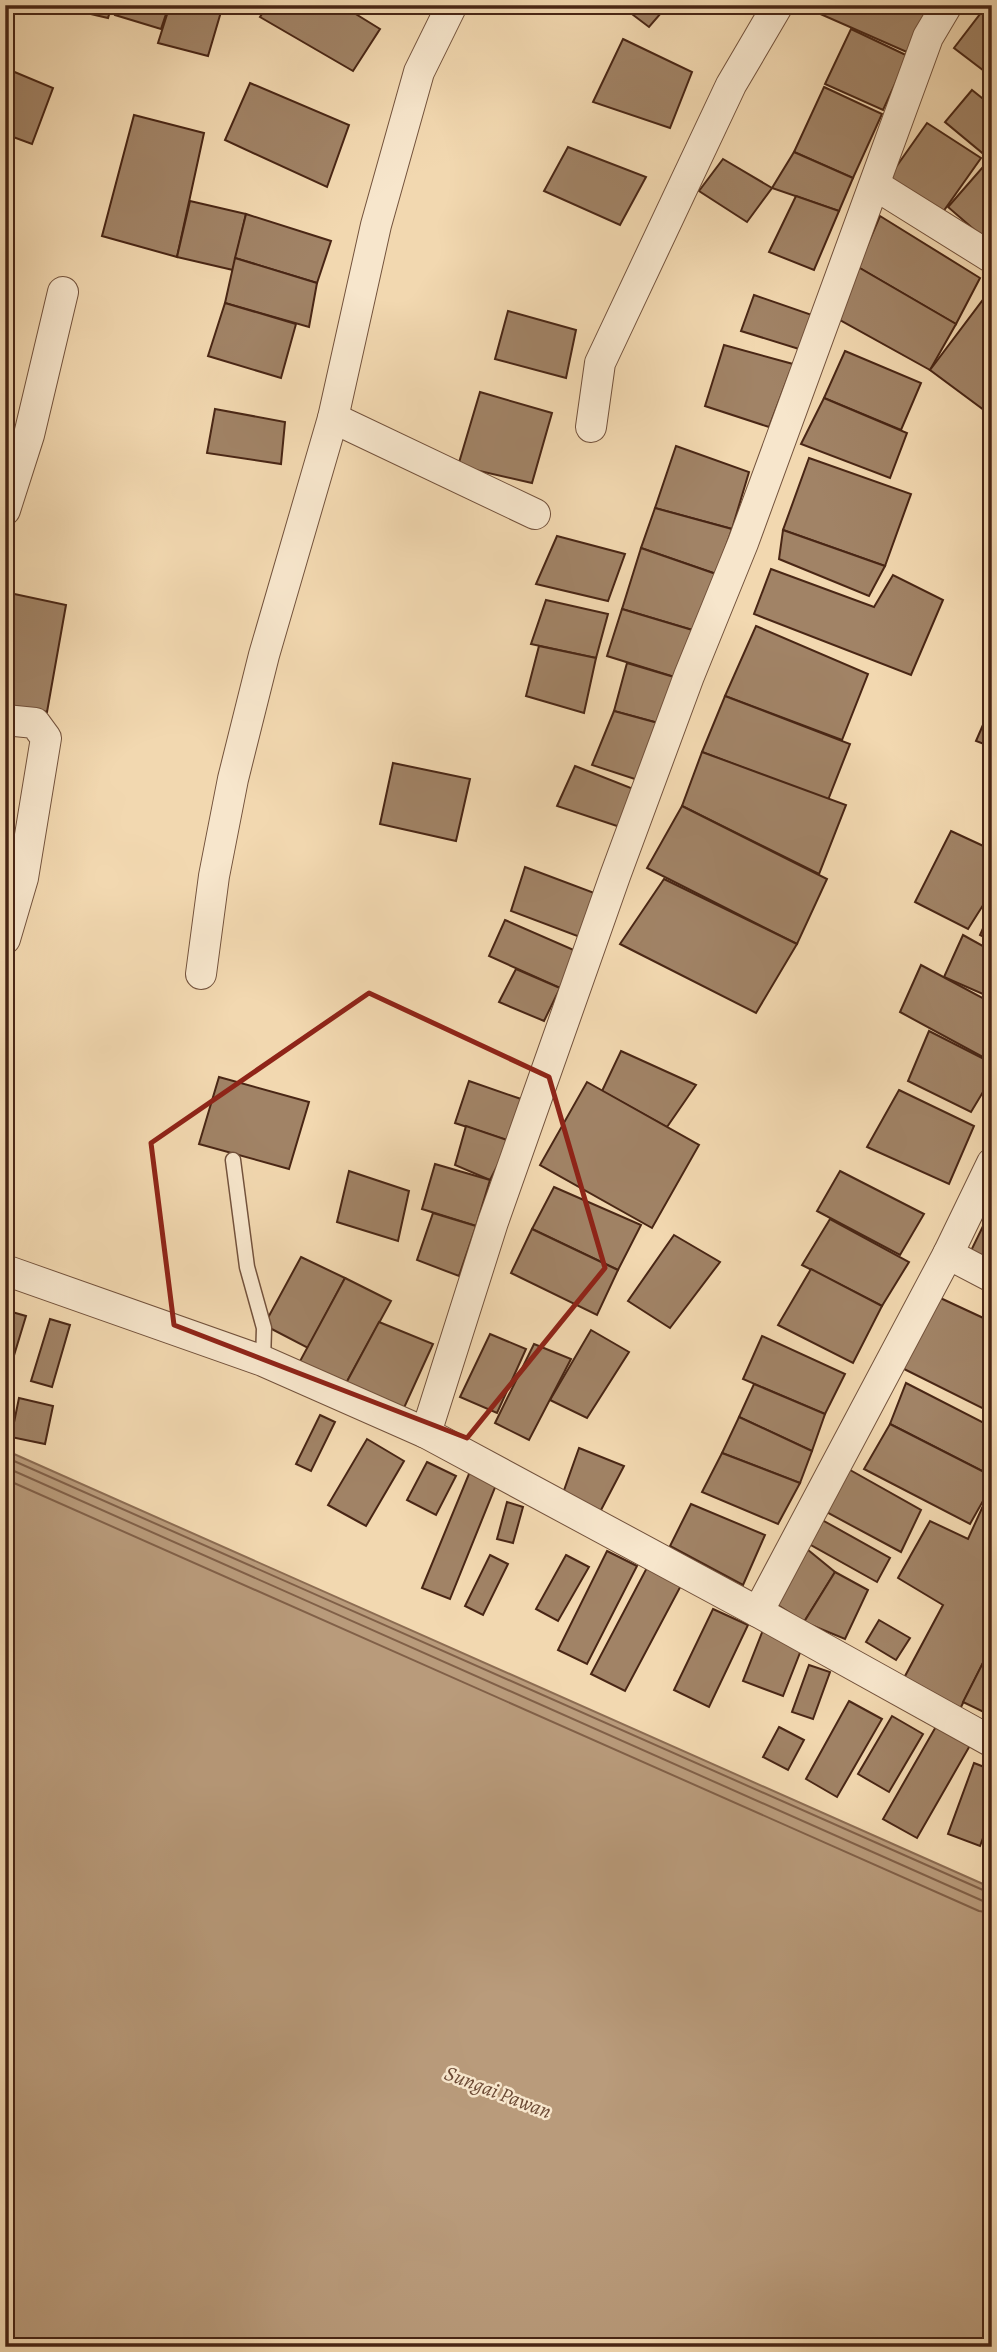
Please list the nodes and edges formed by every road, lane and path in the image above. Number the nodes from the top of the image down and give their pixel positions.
1 (452, 5) edge
2 (778, 5) edge
3 (947, 5) edge
4 (875, 185) junction
5 (992, 258) edge
6 (63, 292) dead end
7 (333, 418) junction
8 (591, 427) dead end
9 (5, 510) edge
10 (535, 514) dead end
11 (5, 719) edge
12 (5, 939) edge
13 (201, 974) dead end
14 (233, 1160) dead end
15 (992, 1163) edge
16 (948, 1254) junction
17 (5, 1270) edge
18 (992, 1277) edge
19 (263, 1361) junction
20 (426, 1433) junction
21 (758, 1612) junction
22 (992, 1742) edge

1 - 7 street
2 - 8 street
3 - 4 street
4 - 5 street
4 - 20 street
6 - 9 street
7 - 10 street
7 - 13 street
11 - 12 street
14 - 19 lane
15 - 16 street
16 - 18 street
16 - 21 street
17 - 19 street
19 - 20 street
20 - 21 street
21 - 22 street

